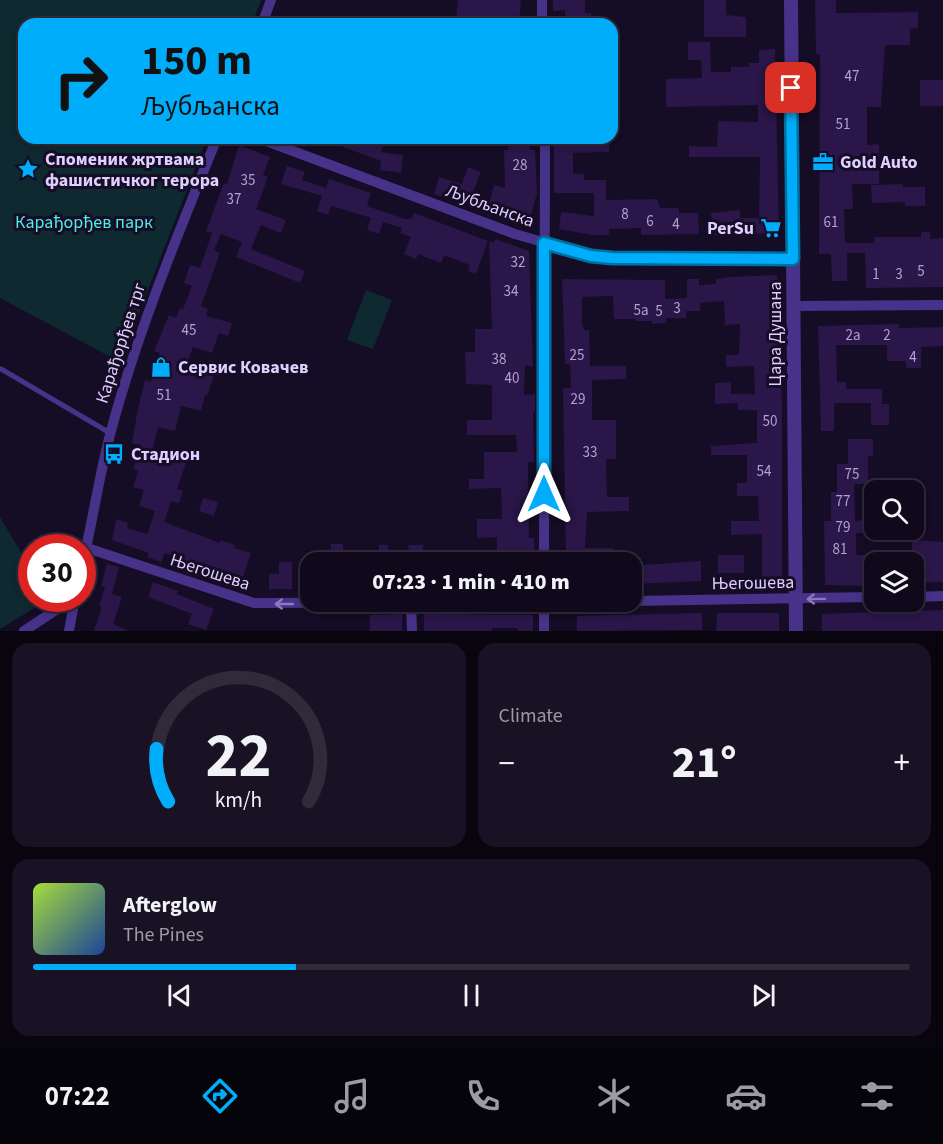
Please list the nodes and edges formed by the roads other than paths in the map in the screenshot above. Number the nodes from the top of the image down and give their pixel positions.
1 (271, 0) edge
2 (542, 0) edge
3 (790, 0) edge
4 (264, 18) edge
5 (542, 18) edge
6 (216, 144) edge
7 (274, 144) edge
8 (545, 144) edge
9 (544, 243) junction
10 (793, 259) junction
11 (793, 306) junction
12 (943, 306) edge
13 (1, 369) edge
14 (110, 433) junction
15 (90, 534) edge
16 (96, 551) edge
17 (544, 552) edge
18 (943, 596) edge
19 (864, 597) edge
20 (924, 597) edge
21 (795, 599) junction
22 (642, 601) edge
23 (300, 603) edge
24 (53, 612) edge
25 (72, 612) edge
26 (411, 612) edge
27 (544, 612) edge
28 (24, 631) edge
29 (69, 631) edge
30 (412, 631) edge
31 (544, 631) edge
32 (796, 631) edge

1 - 4 street
2 - 5 street
3 - 10 street, Цара Душана
6 - 14 street, Карађорђев трг
7 - 9 street, Љубљанска
8 - 9 street
9 - 10 street, Љубљанска
9 - 17 street
10 - 11 street, Цара Душана
11 - 12 street
11 - 21 street, Цара Душана
13 - 14 lane
14 - 15 street, Карађорђев трг
23 -> 16 street, Његошева
18 - 20 street
19 -> 21 street, Његошева
21 - 22 street, Његошева
21 - 32 street, Цара Душана
24 - 28 street
25 - 29 street
26 - 30 street
27 - 31 street

